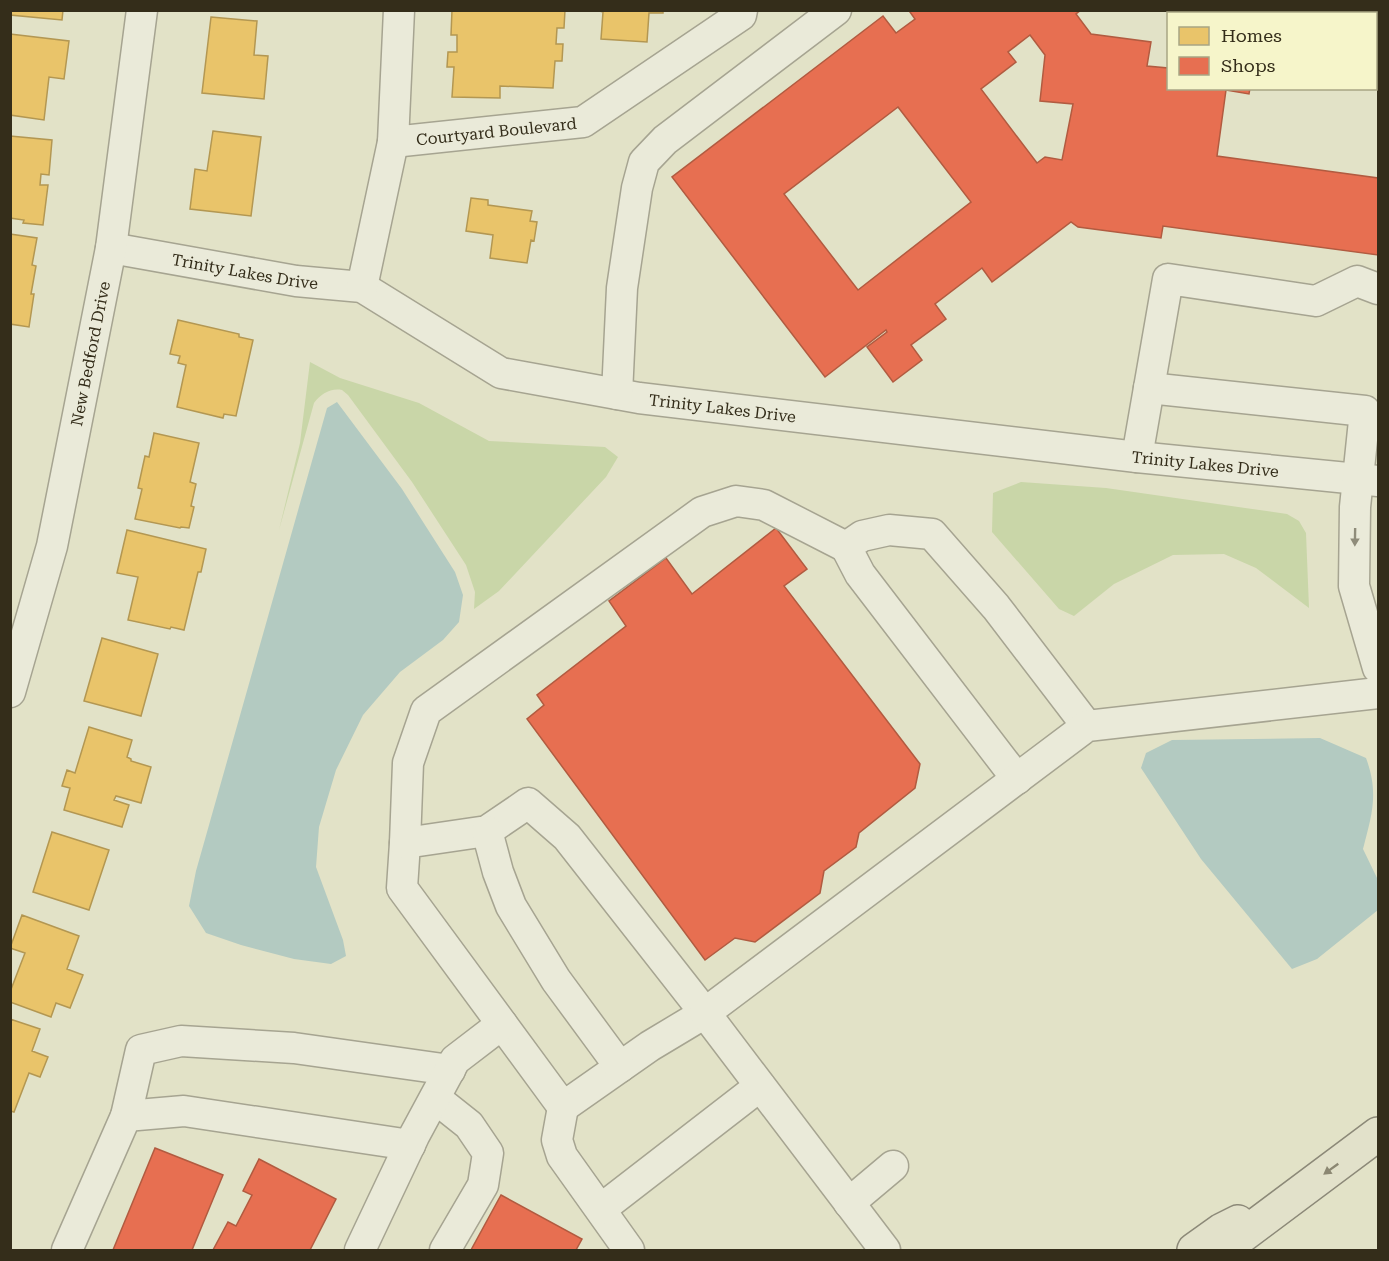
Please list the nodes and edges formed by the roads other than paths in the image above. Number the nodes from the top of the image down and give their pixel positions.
1 (142, 10) edge
2 (399, 10) edge
3 (742, 10) edge
4 (836, 10) edge
5 (393, 142) junction
6 (111, 248) junction
7 (362, 287) junction
8 (1378, 289) edge
9 (1149, 388) junction
10 (616, 394) junction
11 (1137, 457) junction
12 (1369, 480) edge
13 (846, 547) junction
14 (1378, 668) edge
15 (10, 692) edge
16 (1378, 693) edge
17 (1087, 726) junction
18 (1017, 779) junction
19 (487, 831) junction
20 (405, 843) junction
21 (705, 1013) junction
22 (502, 1024) junction
23 (620, 1067) junction
24 (450, 1070) junction
25 (760, 1086) junction
26 (435, 1098) junction
27 (563, 1107) junction
28 (126, 1116) junction
29 (1378, 1134) edge
30 (410, 1144) junction
31 (893, 1166) dead end
32 (1302, 1190) junction
33 (849, 1203) junction
34 (601, 1209) junction
35 (67, 1251) edge
36 (360, 1251) edge
37 (445, 1251) edge
38 (629, 1251) edge
39 (885, 1251) edge
40 (1194, 1251) edge
41 (1223, 1251) edge

1 - 6 street, New Bedford Drive
2 - 5 street, Courtyard Boulevard
3 - 5 street, Courtyard Boulevard
4 - 10 street
5 - 7 street, Courtyard Boulevard
6 - 7 street, Trinity Lakes Drive
6 - 15 street, New Bedford Drive
7 - 10 street, Trinity Lakes Drive
8 - 9 street
9 - 11 street
9 - 12 street
10 - 11 street, Trinity Lakes Drive
11 - 12 street, Trinity Lakes Drive
12 -> 14 street
13 - 17 street
13 - 18 street
13 - 20 street
16 - 17 street
17 - 18 street
18 - 21 street
19 - 20 street
19 - 21 street
19 - 23 street
20 - 22 street
21 - 23 street
21 - 25 street
22 - 24 street
22 - 27 street
23 - 27 street
24 - 26 street
24 - 28 street
25 - 33 street
25 - 34 street
26 - 30 street
26 - 37 street
27 - 34 street
28 - 30 street
28 - 35 street
29 -> 32 main road
30 - 36 street
31 - 33 street
32 - 40 main road
32 - 41 main road
33 - 39 street
34 - 38 street

